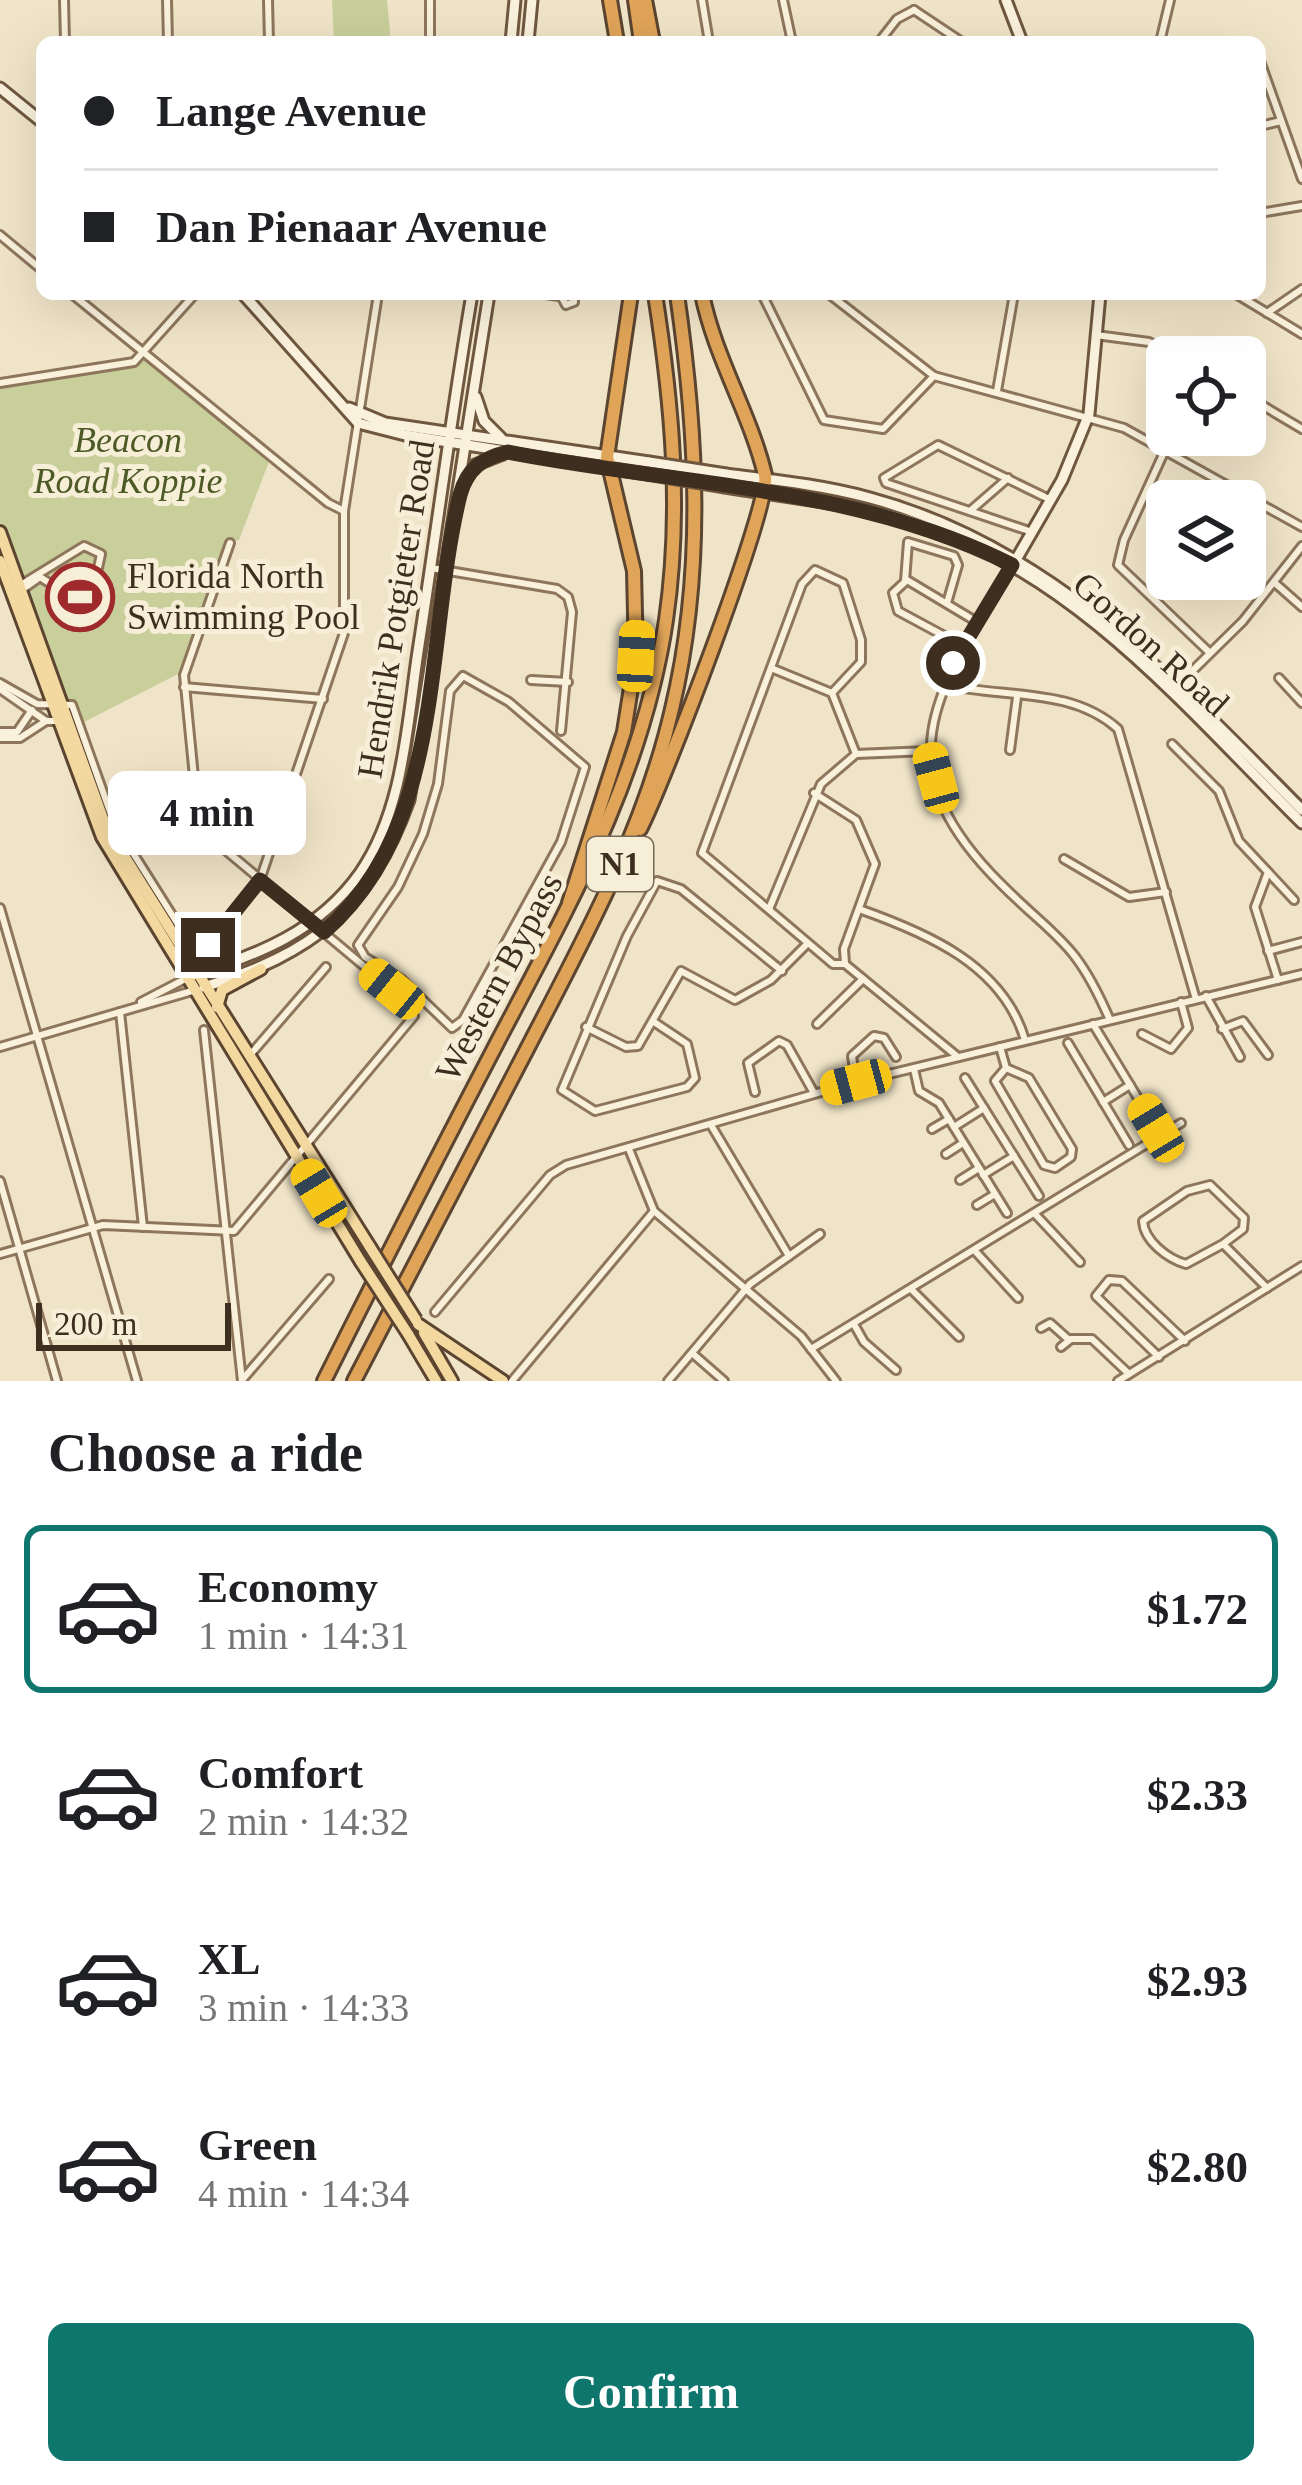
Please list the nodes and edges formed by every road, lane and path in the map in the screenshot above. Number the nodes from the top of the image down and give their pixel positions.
1 (64, 0) edge
2 (167, 0) edge
3 (268, 0) edge
4 (430, 0) edge
5 (515, 0) edge
6 (532, 0) edge
7 (610, 0) edge
8 (635, 0) edge
9 (645, 0) edge
10 (702, 0) edge
11 (783, 0) edge
12 (912, 0) edge
13 (1006, 0) edge
14 (1170, 0) edge
15 (914, 10) junction
16 (64, 36) edge
17 (168, 36) edge
18 (269, 36) edge
19 (430, 36) edge
20 (512, 36) edge
21 (529, 36) edge
22 (613, 36) edge
23 (640, 36) edge
24 (651, 36) edge
25 (708, 36) edge
26 (791, 36) edge
27 (884, 36) edge
28 (953, 36) edge
29 (1020, 36) edge
30 (1161, 36) edge
31 (1266, 78) edge
32 (0, 88) edge
33 (36, 117) edge
34 (1281, 122) junction
35 (1266, 125) edge
36 (1302, 178) edge
37 (1302, 206) edge
38 (1266, 212) edge
39 (0, 235) edge
40 (36, 265) edge
41 (1302, 289) edge
42 (79, 300) edge
43 (190, 300) edge
44 (248, 300) edge
45 (377, 300) edge
46 (471, 300) edge
47 (488, 300) edge
48 (630, 300) edge
49 (656, 300) edge
50 (678, 300) edge
51 (703, 300) edge
52 (766, 300) edge
53 (837, 300) edge
54 (1013, 300) edge
55 (1097, 300) edge
56 (1246, 300) edge
57 (1268, 314) junction
58 (1302, 334) edge
59 (1095, 338) junction
60 (1146, 342) edge
61 (146, 354) junction
62 (476, 368) junction
63 (934, 376) junction
64 (0, 383) edge
65 (998, 391) junction
66 (1266, 408) edge
67 (1089, 414) junction
68 (359, 419) junction
69 (1302, 429) edge
70 (451, 437) junction
71 (1146, 439) edge
72 (465, 440) junction
73 (503, 440) junction
74 (508, 452) junction
75 (1162, 456) edge
76 (1180, 456) edge
77 (608, 464) junction
78 (1009, 478) junction
79 (1220, 480) edge
80 (765, 486) junction
81 (1051, 500) junction
82 (1266, 506) edge
83 (344, 511) junction
84 (970, 511) junction
85 (455, 513) junction
86 (1302, 527) edge
87 (0, 532) edge
88 (1032, 532) junction
89 (230, 543) dead end
90 (1302, 546) edge
91 (0, 561) edge
92 (1015, 561) junction
93 (430, 568) junction
94 (446, 571) junction
95 (905, 580) junction
96 (1276, 584) junction
97 (19, 589) junction
98 (946, 603) junction
99 (1302, 607) edge
100 (977, 622) junction
101 (963, 646) junction
102 (1210, 652) junction
103 (771, 668) junction
104 (1279, 678) dead end
105 (531, 680) dead end
106 (568, 682) junction
107 (943, 684) junction
108 (0, 686) edge
109 (184, 687) junction
110 (1174, 689) junction
111 (832, 693) junction
112 (1017, 697) junction
113 (324, 699) junction
114 (1302, 703) edge
115 (44, 705) junction
116 (56, 721) junction
117 (561, 731) dead end
118 (0, 735) edge
119 (1172, 744) dead end
120 (1010, 750) dead end
121 (928, 751) junction
122 (856, 754) junction
123 (814, 793) junction
124 (1302, 810) edge
125 (1302, 823) edge
126 (1064, 859) dead end
127 (619, 868) junction
128 (1268, 872) junction
129 (260, 880) junction
130 (1166, 892) junction
131 (1294, 900) dead end
132 (0, 908) edge
133 (859, 909) junction
134 (568, 910) junction
135 (768, 910) junction
136 (311, 923) junction
137 (324, 932) junction
138 (1302, 942) edge
139 (807, 944) junction
140 (1268, 951) junction
141 (184, 954) junction
142 (845, 964) junction
143 (326, 967) dead end
144 (215, 968) junction
145 (261, 969) junction
146 (782, 970) junction
147 (191, 976) junction
148 (1301, 977) edge
149 (401, 979) junction
150 (863, 980) junction
151 (1278, 980) junction
152 (199, 988) junction
153 (392, 989) junction
154 (1206, 996) junction
155 (1195, 998) junction
156 (1180, 1002) junction
157 (218, 1008) junction
158 (123, 1011) junction
159 (1110, 1019) junction
160 (654, 1022) junction
161 (817, 1024) dead end
162 (1093, 1024) junction
163 (586, 1027) junction
164 (1222, 1029) junction
165 (204, 1030) dead end
166 (1142, 1034) dead end
167 (37, 1036) junction
168 (1025, 1040) junction
169 (1068, 1043) dead end
170 (0, 1047) edge
171 (1000, 1047) junction
172 (1268, 1055) dead end
173 (896, 1057) dead end
174 (958, 1057) junction
175 (1240, 1058) dead end
176 (244, 1061) junction
177 (914, 1068) junction
178 (1006, 1068) junction
179 (965, 1078) dead end
180 (856, 1082) junction
181 (1130, 1085) junction
182 (754, 1092) dead end
183 (814, 1094) junction
184 (1103, 1102) junction
185 (984, 1108) junction
186 (949, 1119) junction
187 (1181, 1123) dead end
188 (711, 1125) junction
189 (954, 1127) junction
190 (1156, 1128) dead end
191 (932, 1129) dead end
192 (964, 1143) junction
193 (1129, 1144) dead end
194 (306, 1147) junction
195 (629, 1149) junction
196 (946, 1154) dead end
197 (1014, 1156) junction
198 (298, 1158) junction
199 (981, 1172) junction
200 (960, 1180) dead end
201 (0, 1181) edge
202 (995, 1194) junction
203 (1040, 1196) dead end
204 (977, 1205) dead end
205 (654, 1211) junction
206 (1007, 1213) dead end
207 (1036, 1215) junction
208 (92, 1226) junction
209 (143, 1227) junction
210 (225, 1231) junction
211 (820, 1234) dead end
212 (1223, 1244) junction
213 (20, 1248) junction
214 (975, 1252) junction
215 (0, 1254) edge
216 (788, 1256) junction
217 (1080, 1262) dead end
218 (1302, 1266) edge
219 (329, 1279) dead end
220 (1267, 1288) junction
221 (746, 1289) junction
222 (913, 1291) junction
223 (1018, 1298) dead end
224 (435, 1312) dead end
225 (417, 1322) junction
226 (855, 1326) junction
227 (1041, 1328) dead end
228 (959, 1337) dead end
229 (1069, 1340) junction
230 (1185, 1341) junction
231 (1061, 1347) dead end
232 (811, 1349) junction
233 (692, 1353) junction
234 (1159, 1357) junction
235 (896, 1370) dead end
236 (1129, 1374) junction
237 (241, 1380) edge
238 (57, 1381) edge
239 (137, 1381) edge
240 (324, 1381) edge
241 (354, 1381) edge
242 (436, 1381) edge
243 (452, 1381) edge
244 (503, 1381) edge
245 (512, 1381) edge
246 (668, 1381) edge
247 (724, 1381) edge
248 (836, 1381) edge
249 (1118, 1381) edge

1 - 16 street
2 - 17 street
3 - 18 street
4 - 19 street
5 - 20 street
6 - 21 street
7 - 22 highway
8 - 23 highway
9 - 24 highway
10 - 25 street
11 - 26 street
12 - 15 street
13 - 29 street
14 - 30 street
15 - 27 street
15 - 28 street
31 - 34 street
32 - 33 street
34 - 35 street
34 - 36 street
37 - 38 street
39 - 40 street
41 - 57 street
42 - 61 street
43 - 61 street
44 - 68 street
45 - 68 street
46 - 70 street, Hendrik Potgieter Road
47 - 62 street, Hendrik Potgieter Road
48 - 77 highway
49 - 134 highway, Western Bypass / N1
50 - 127 highway, Western Bypass / N1
51 - 80 highway
52 - 63 street
53 - 63 street
54 - 65 street
55 - 59 street
56 - 57 street
57 - 58 street
59 - 60 street
59 - 67 street
61 - 64 street
61 - 83 street
62 - 72 street, Hendrik Potgieter Road
62 - 73 street
63 - 65 street
65 - 67 street
66 - 69 street
67 - 71 street
67 - 81 street
68 - 70 street, Gordon Road
68 - 83 street
70 - 72 street, Gordon Road
70 - 93 street, Hendrik Potgieter Road
72 - 73 street, Gordon Road
72 - 74 street, Gordon Road
72 - 85 street, Hendrik Potgieter Road
73 - 77 street, Gordon Road
74 - 77 street, Gordon Road
74 - 85 street
75 - 102 street
76 - 79 street
77 - 80 street, Gordon Road, bridge
77 - 80 street, Gordon Road, bridge
77 - 134 highway
78 - 81 street
78 - 84 street
78 - 84 street
80 - 92 street, Gordon Road
80 - 127 highway
81 - 88 street
82 - 86 street
83 - 113 street
84 - 88 street
85 - 94 street, Hendrik Potgieter Road
87 - 97 main road
88 - 92 street
89 - 109 street
90 - 96 street
91 - 115 main road
92 - 100 street
92 - 110 street, Gordon Road
93 - 94 street
93 - 136 street, Hendrik Potgieter Road
94 - 106 street
94 - 137 street, Hendrik Potgieter Road
95 - 98 street
95 - 98 street
95 - 101 street
96 - 99 street
96 - 102 street
97 - 97 street
97 - 115 main road
98 - 100 street
100 - 101 street
101 - 107 street
102 - 110 street
103 - 111 street
103 - 111 street
103 - 135 street
104 - 114 street
105 - 106 street
106 - 117 street
107 - 112 street
107 - 121 street
108 - 115 street
109 - 113 street
109 - 129 street
110 - 124 street, Gordon Road
110 - 125 street, Gordon Road
111 - 122 street
112 - 120 street
112 - 130 street
113 - 129 street
115 - 116 main road
115 - 116 street
115 - 118 street
115 - 129 street
116 - 118 street
116 - 141 main road
116 - 147 main road
119 - 128 street
121 - 122 street
121 - 159 street
122 - 123 street
123 - 133 street
123 - 135 street
126 - 130 street
127 - 241 highway, Western Bypass / N1
128 - 131 street
128 - 140 street
129 - 136 street
130 - 155 street
132 - 167 street
133 - 142 street
133 - 168 street
134 - 240 highway, Western Bypass / N1
135 - 139 street
136 - 137 street
136 - 144 street, Hendrik Potgieter Road
137 - 145 street, Hendrik Potgieter Road
137 - 153 street
138 - 140 street
139 - 142 street
139 - 146 street
140 - 151 street
141 - 144 main road
141 - 147 main road
142 - 150 street
143 - 176 street
144 - 147 street, Hendrik Potgieter Road
145 - 152 street, Hendrik Potgieter Road
145 - 157 main road
146 - 160 street
146 - 163 street
147 - 152 main road
147 - 158 street
148 - 151 street
149 - 149 street
149 - 153 street
150 - 161 street
150 - 174 street
151 - 154 street
152 - 157 main road
152 - 158 street
152 - 176 main road
153 - 194 street
154 - 155 street
154 - 164 street
155 - 156 street
156 - 159 street
156 - 166 street
157 - 176 main road
158 - 167 street
158 - 209 street
159 - 162 street
160 - 163 street
160 - 163 street
162 - 168 street
162 - 181 street
164 - 172 street
164 - 175 street
165 - 210 street
167 - 170 street
167 - 208 street
168 - 171 street
169 - 184 street
171 - 174 street
171 - 178 street
173 - 180 street
174 - 177 street
176 - 194 main road
176 - 198 main road
177 - 180 street
177 - 186 street
178 - 178 street
179 - 185 street
180 - 183 street
181 - 184 street
181 - 190 street
182 - 183 street
183 - 188 street
184 - 193 street
185 - 189 street
185 - 197 street
186 - 189 street
186 - 191 street
187 - 207 street
188 - 195 street
188 - 216 street
189 - 192 street
192 - 196 street
192 - 199 street
194 - 198 street
194 - 225 main road, bridge
195 - 205 street
195 - 224 street
197 - 199 street
197 - 203 street
198 - 210 street
198 - 242 main road, bridge
199 - 200 street
199 - 202 street
201 - 213 street
202 - 204 street
202 - 206 street
205 - 221 street
205 - 245 street
207 - 214 street
207 - 217 street
208 - 209 street
208 - 213 street
208 - 239 street
209 - 210 street
210 - 237 street
211 - 216 street
212 - 212 street
212 - 220 street
213 - 215 street
213 - 238 street
214 - 222 street
214 - 223 street
216 - 221 street
218 - 220 street
219 - 237 street
220 - 230 street
221 - 232 street
221 - 233 street
222 - 226 street
222 - 228 street
225 - 243 main road
225 - 244 main road
226 - 232 street
226 - 235 street
227 - 229 street
229 - 231 street
229 - 236 street
230 - 234 street
230 - 234 street
232 - 248 street
233 - 246 street
233 - 247 street
234 - 236 street
236 - 249 street

